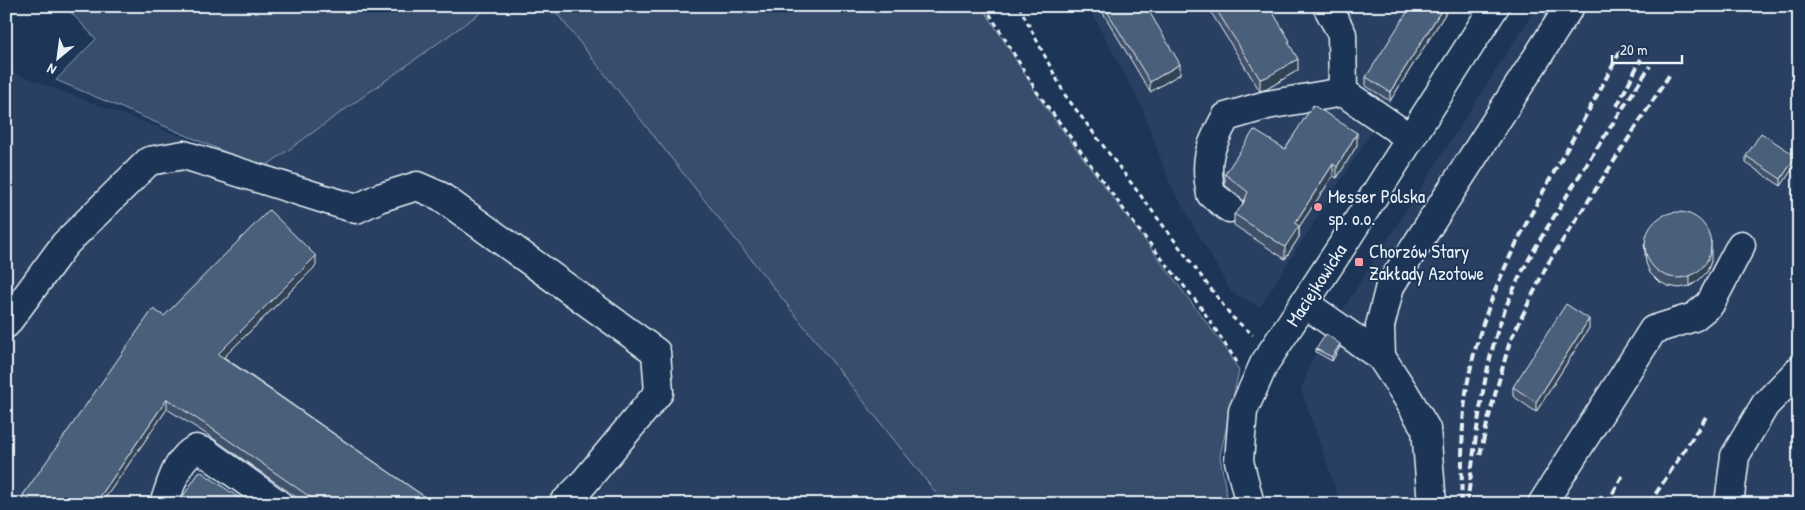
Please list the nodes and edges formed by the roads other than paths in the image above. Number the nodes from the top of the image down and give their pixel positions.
1 (1327, 6) edge
2 (1494, 6) edge
3 (1570, 6) edge
4 (1343, 92) junction
5 (1410, 138) junction
6 (1229, 208) dead end
7 (1741, 244) dead end
8 (1304, 303) junction
9 (6, 324) edge
10 (1380, 358) junction
11 (1799, 370) edge
12 (164, 504) edge
13 (278, 504) edge
14 (563, 504) edge
15 (1250, 504) edge
16 (1432, 504) edge
17 (1542, 504) edge
18 (1729, 504) edge

1 - 4 street
2 - 5 street, Maciejkowicka
3 - 10 street
4 - 5 street
4 - 6 street
5 - 8 street, Maciejkowicka
7 - 17 street
8 - 10 street
8 - 15 street, Maciejkowicka
9 - 14 street
10 - 16 street
11 - 18 street
12 - 13 street

